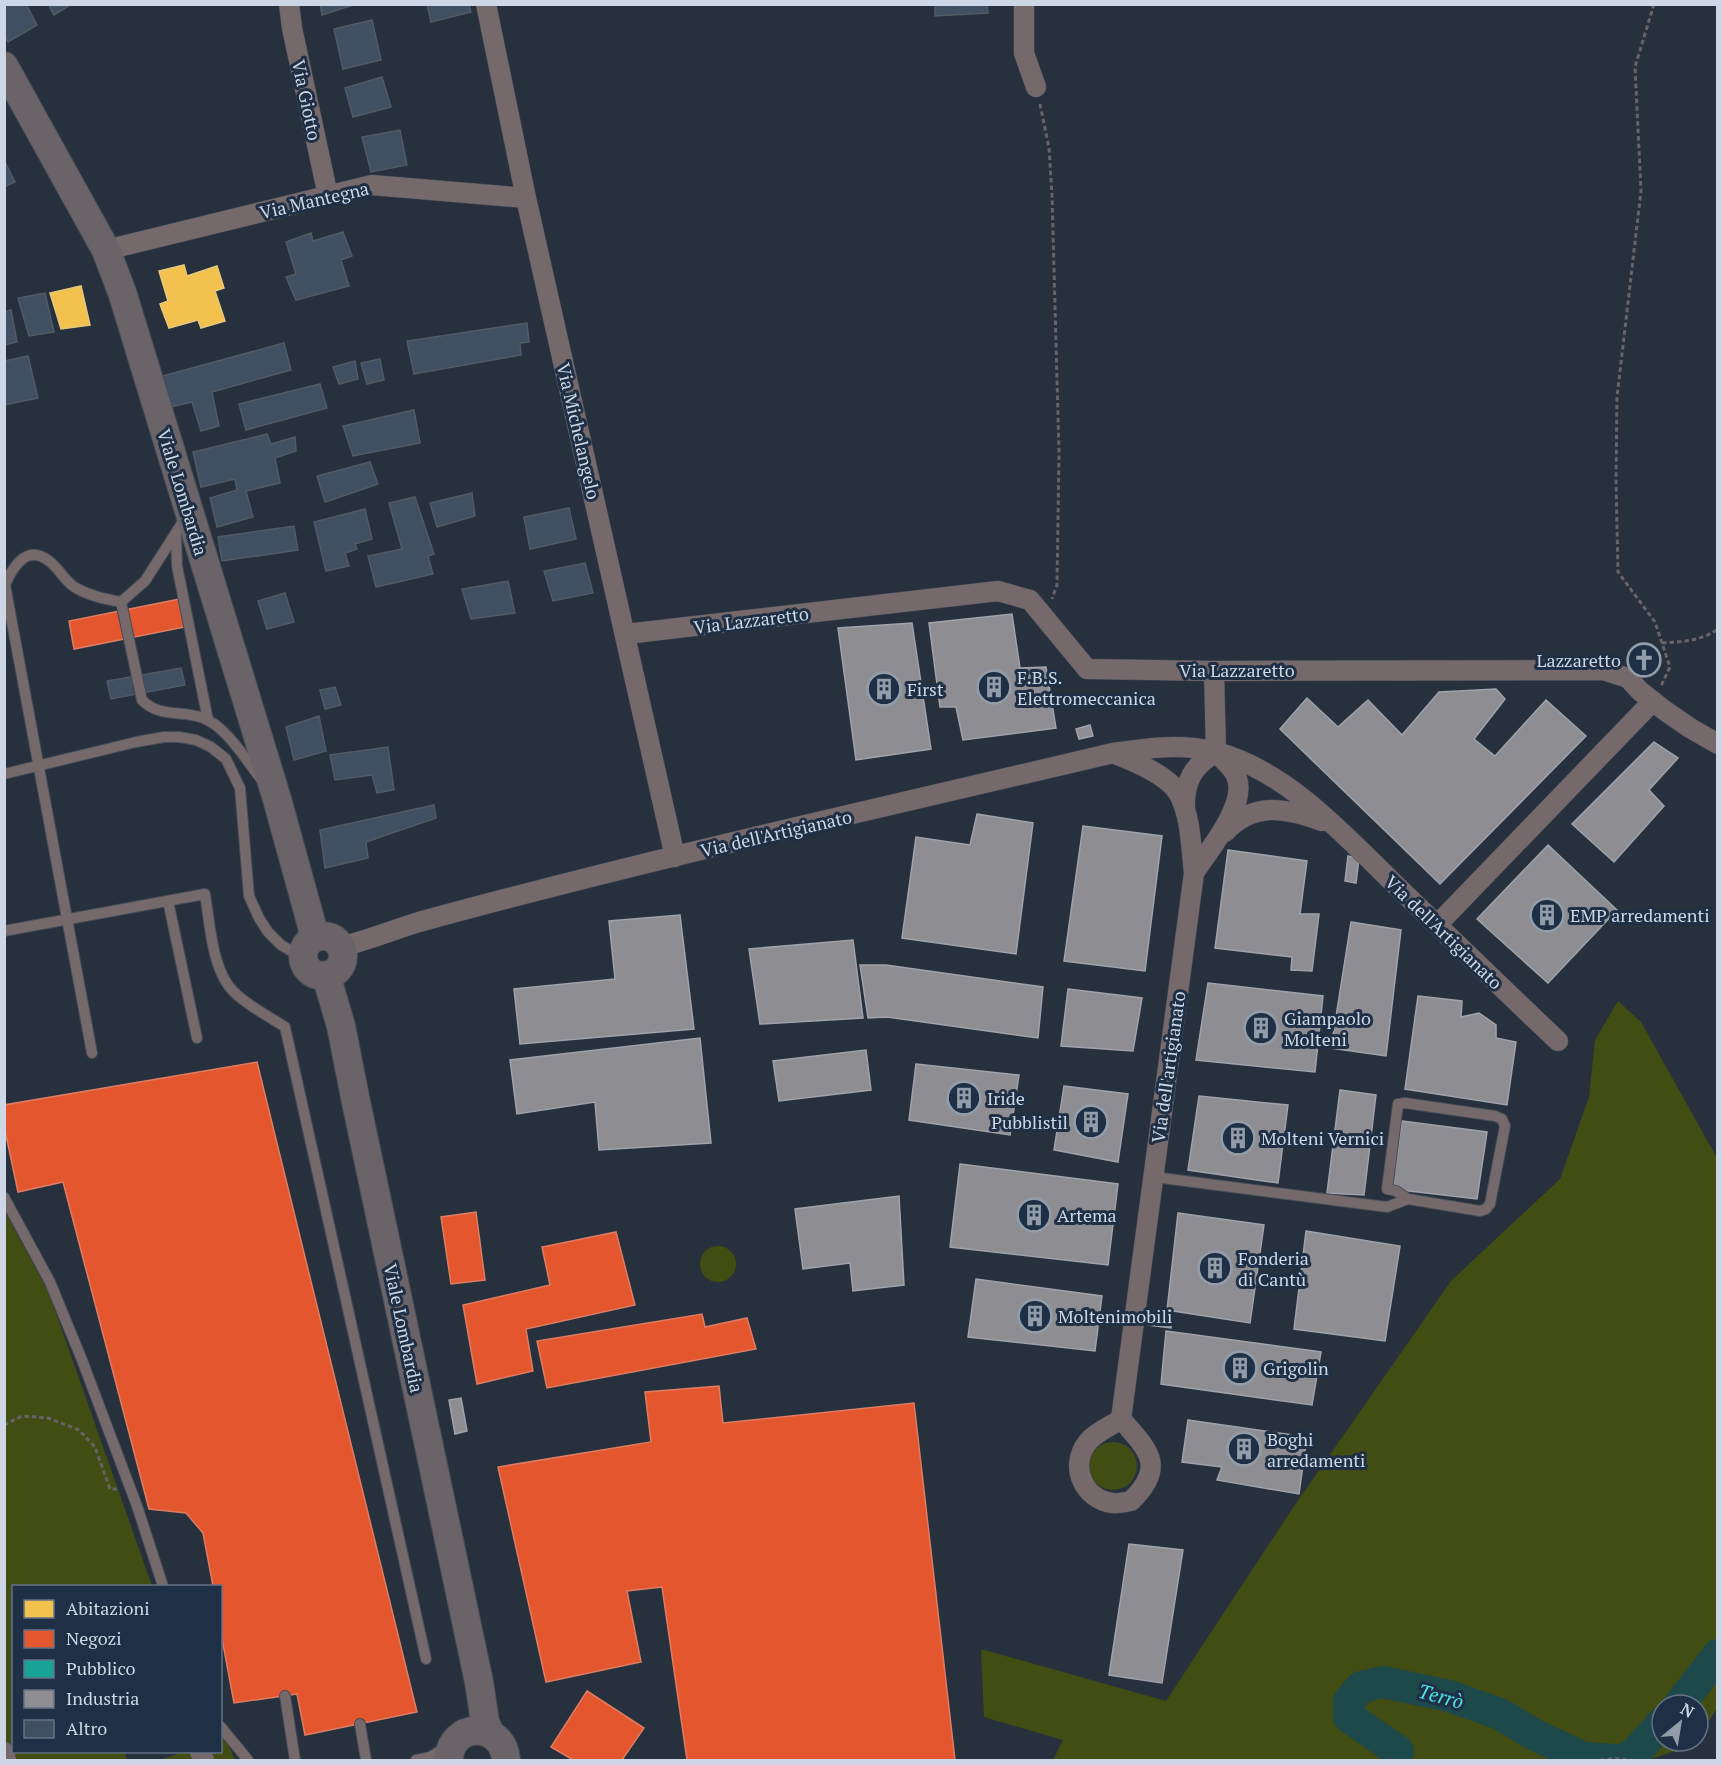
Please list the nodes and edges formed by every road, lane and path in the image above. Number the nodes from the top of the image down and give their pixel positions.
1 (289, 4) edge
2 (486, 4) edge
3 (1023, 4) edge
4 (1654, 4) edge
5 (4, 66) edge
6 (1036, 87) joint
7 (328, 196) junction
8 (526, 198) junction
9 (106, 250) junction
10 (183, 522) junction
11 (121, 602) junction
12 (1046, 618) junction
13 (1718, 629) edge
14 (626, 634) junction
15 (1662, 644) junction
16 (1214, 671) junction
17 (1653, 701) junction
18 (208, 720) junction
19 (1718, 744) edge
20 (1216, 752) junction
21 (1113, 753) junction
22 (39, 765) junction
23 (4, 774) edge
24 (277, 799) junction
25 (1185, 809) junction
26 (1331, 824) junction
27 (1214, 842) junction
28 (675, 857) junction
29 (1194, 873) junction
30 (168, 901) junction
31 (68, 919) junction
32 (1437, 925) junction
33 (4, 931) edge
34 (320, 945) junction
35 (197, 1038) dead end
36 (1558, 1041) dead end
37 (92, 1053) dead end
38 (1154, 1178) junction
39 (4, 1197) edge
40 (1408, 1199) junction
41 (1121, 1419) dead end
42 (4, 1425) edge
43 (130, 1487) junction
44 (162, 1585) edge
45 (426, 1659) dead end
46 (479, 1683) junction
47 (285, 1696) dead end
48 (360, 1724) dead end
49 (222, 1728) edge
50 (490, 1733) junction
51 (455, 1746) edge
52 (4, 1752) edge
53 (6, 1761) edge
54 (248, 1761) edge
55 (295, 1761) edge
56 (366, 1761) edge
57 (416, 1761) edge
58 (506, 1761) edge
59 (1600, 1761) edge
60 (1632, 1761) edge

1 - 7 street, Via Giotto
2 - 8 street, Via Michelangelo
3 - 6 street
4 - 15 path
5 - 9 main road, Viale Lombardia
6 - 12 path
7 - 8 street, Via Mantegna
7 - 9 street, Via Mantegna
8 - 14 street, Via Michelangelo
9 - 10 main road, Viale Lombardia
10 - 11 lane
10 - 18 lane
10 - 24 main road, Viale Lombardia
11 - 18 lane
11 - 22 lane
12 - 14 street, Via Lazzaretto
12 - 16 street, Via Lazzaretto
13 - 15 path
14 - 28 street, Via Michelangelo
15 - 17 path
16 - 17 street, Via Lazzaretto
16 - 20 street
17 - 19 street, Via Lazzaretto
17 - 32 street
18 - 24 lane
20 - 21 street, Via dell'Artigianato
20 - 25 street
20 - 26 street, Via dell'Artigianato
20 - 27 street, Via dell'Artigianato
21 - 25 street, Via dell'artigianato
21 - 28 street, Via dell'Artigianato
22 - 23 lane
22 - 31 lane
22 - 34 lane
24 - 34 main road, Viale Lombardia
25 - 29 street, Via dell'artigianato
26 - 27 street, Via dell'Artigianato
26 - 32 street, Via dell'Artigianato
27 - 29 street, Via dell'Artigianato
28 - 34 street, Via dell'Artigianato
29 - 38 street, Via dell'artigianato
30 - 31 lane
30 - 35 lane
30 - 45 lane
31 - 33 lane
31 - 37 lane
32 - 36 street, Via dell'Artigianato
34 - 46 main road, Viale Lombardia
38 - 40 lane
38 - 41 street, Via dell'artigianato
39 - 43 lane
40 - 40 lane
42 - 43 path
43 - 44 lane
46 - 50 main road, Viale Lombardia
46 - 51 main road, Viale Lombardia
47 - 55 lane
48 - 56 lane
49 - 54 lane
50 - 51 main road
50 - 58 main road, Viale Lombardia
51 - 57 lane
52 - 53 street
59 - 60 path

